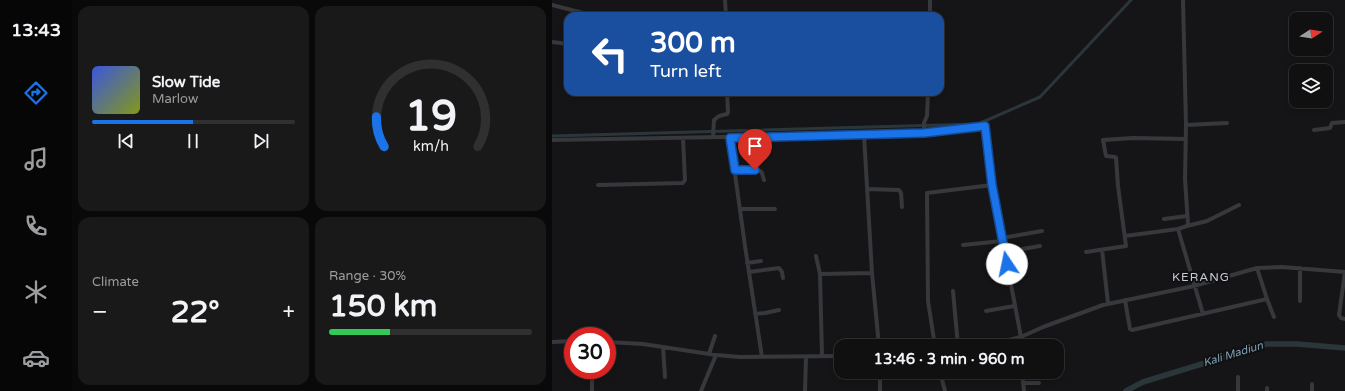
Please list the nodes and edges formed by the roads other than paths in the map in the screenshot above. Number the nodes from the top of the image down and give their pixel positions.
1 (725, 0) edge
2 (930, 0) edge
3 (1183, 0) edge
4 (552, 5) edge
5 (579, 12) edge
6 (726, 12) edge
7 (930, 12) edge
8 (552, 42) edge
9 (564, 44) edge
10 (727, 96) edge
11 (928, 96) edge
12 (1345, 122) edge
13 (1226, 123) dead end
14 (1186, 125) junction
15 (1314, 130) dead end
16 (924, 132) junction
17 (864, 135) junction
18 (713, 136) junction
19 (683, 138) junction
20 (730, 138) junction
21 (1186, 139) junction
22 (552, 140) edge
23 (735, 170) junction
24 (764, 180) dead end
25 (598, 185) dead end
26 (992, 185) junction
27 (867, 189) junction
28 (1239, 205) dead end
29 (902, 207) dead end
30 (740, 208) junction
31 (775, 209) dead end
32 (1187, 216) junction
33 (1164, 219) dead end
34 (1187, 226) junction
35 (1178, 229) junction
36 (1042, 231) dead end
37 (1125, 236) junction
38 (1002, 239) junction
39 (963, 245) dead end
40 (1040, 246) dead end
41 (1102, 250) junction
42 (1005, 252) junction
43 (1086, 252) dead end
44 (816, 256) dead end
45 (761, 261) dead end
46 (747, 263) junction
47 (1257, 268) junction
48 (1300, 268) junction
49 (749, 272) junction
50 (872, 273) junction
51 (820, 274) junction
52 (782, 278) dead end
53 (1194, 286) junction
54 (953, 291) dead end
55 (1267, 299) junction
56 (1125, 300) junction
57 (1300, 302) dead end
58 (1108, 303) junction
59 (1014, 306) junction
60 (779, 310) dead end
61 (986, 311) dead end
62 (755, 314) junction
63 (1203, 314) junction
64 (1274, 317) dead end
65 (1345, 319) edge
66 (715, 336) dead end
67 (1020, 337) junction
68 (878, 339) edge
69 (934, 339) edge
70 (957, 339) edge
71 (1012, 339) edge
72 (552, 342) edge
73 (564, 342) edge
74 (616, 342) edge
75 (663, 347) junction
76 (709, 354) junction
77 (716, 355) junction
78 (806, 356) junction
79 (822, 356) junction
80 (834, 356) edge
81 (762, 357) junction
82 (1238, 377) dead end
83 (665, 378) dead end
84 (592, 379) edge
85 (880, 379) edge
86 (942, 379) edge
87 (1023, 379) edge
88 (1023, 383) junction
89 (1039, 383) dead end
90 (1312, 384) dead end
91 (592, 391) edge
92 (701, 391) edge
93 (805, 391) edge
94 (880, 391) edge
95 (945, 391) edge
96 (1024, 391) edge
97 (1238, 391) edge
98 (1312, 391) edge

1 - 6 street
2 - 7 street
3 - 14 street
4 - 5 street
8 - 9 street
10 - 18 street
11 - 16 street
12 - 15 street
13 - 14 street
14 - 21 street
16 - 17 street
16 - 26 street
17 - 20 street
17 - 27 street
18 - 19 street
18 - 20 street
19 - 22 street
19 - 25 street
20 - 23 street
21 - 32 street
21 - 37 street
23 - 24 street
23 - 30 street
26 - 38 street
26 - 69 street
27 - 29 street
27 - 50 street
28 - 34 street
30 - 31 street
30 - 46 street
32 - 33 street
32 - 34 street
34 - 35 street
35 - 37 street
35 - 53 street
36 - 38 street
37 - 41 street
38 - 39 street
38 - 42 street
40 - 42 street
41 - 43 street
41 - 58 street
42 - 59 street
44 - 51 street
45 - 46 street
46 - 49 street
47 - 48 street
47 - 53 street
47 - 55 street
48 - 57 street
48 - 65 street
49 - 52 street
49 - 62 street
50 - 51 street
50 - 68 street
51 - 79 street
53 - 56 street
53 - 63 street
54 - 70 street
55 - 63 street
55 - 64 street
56 - 58 street
56 - 63 street
58 - 67 street
59 - 61 street
59 - 67 street
60 - 62 street
62 - 81 street
66 - 76 street
67 - 71 street
72 - 73 street
74 - 75 street
75 - 76 street
75 - 83 street
76 - 77 street
77 - 81 street
77 - 92 street
78 - 79 street
78 - 81 street
78 - 93 street
79 - 80 street
82 - 97 street
84 - 91 street
85 - 94 street
86 - 95 street
87 - 88 street
88 - 89 street
88 - 96 street
90 - 98 street

